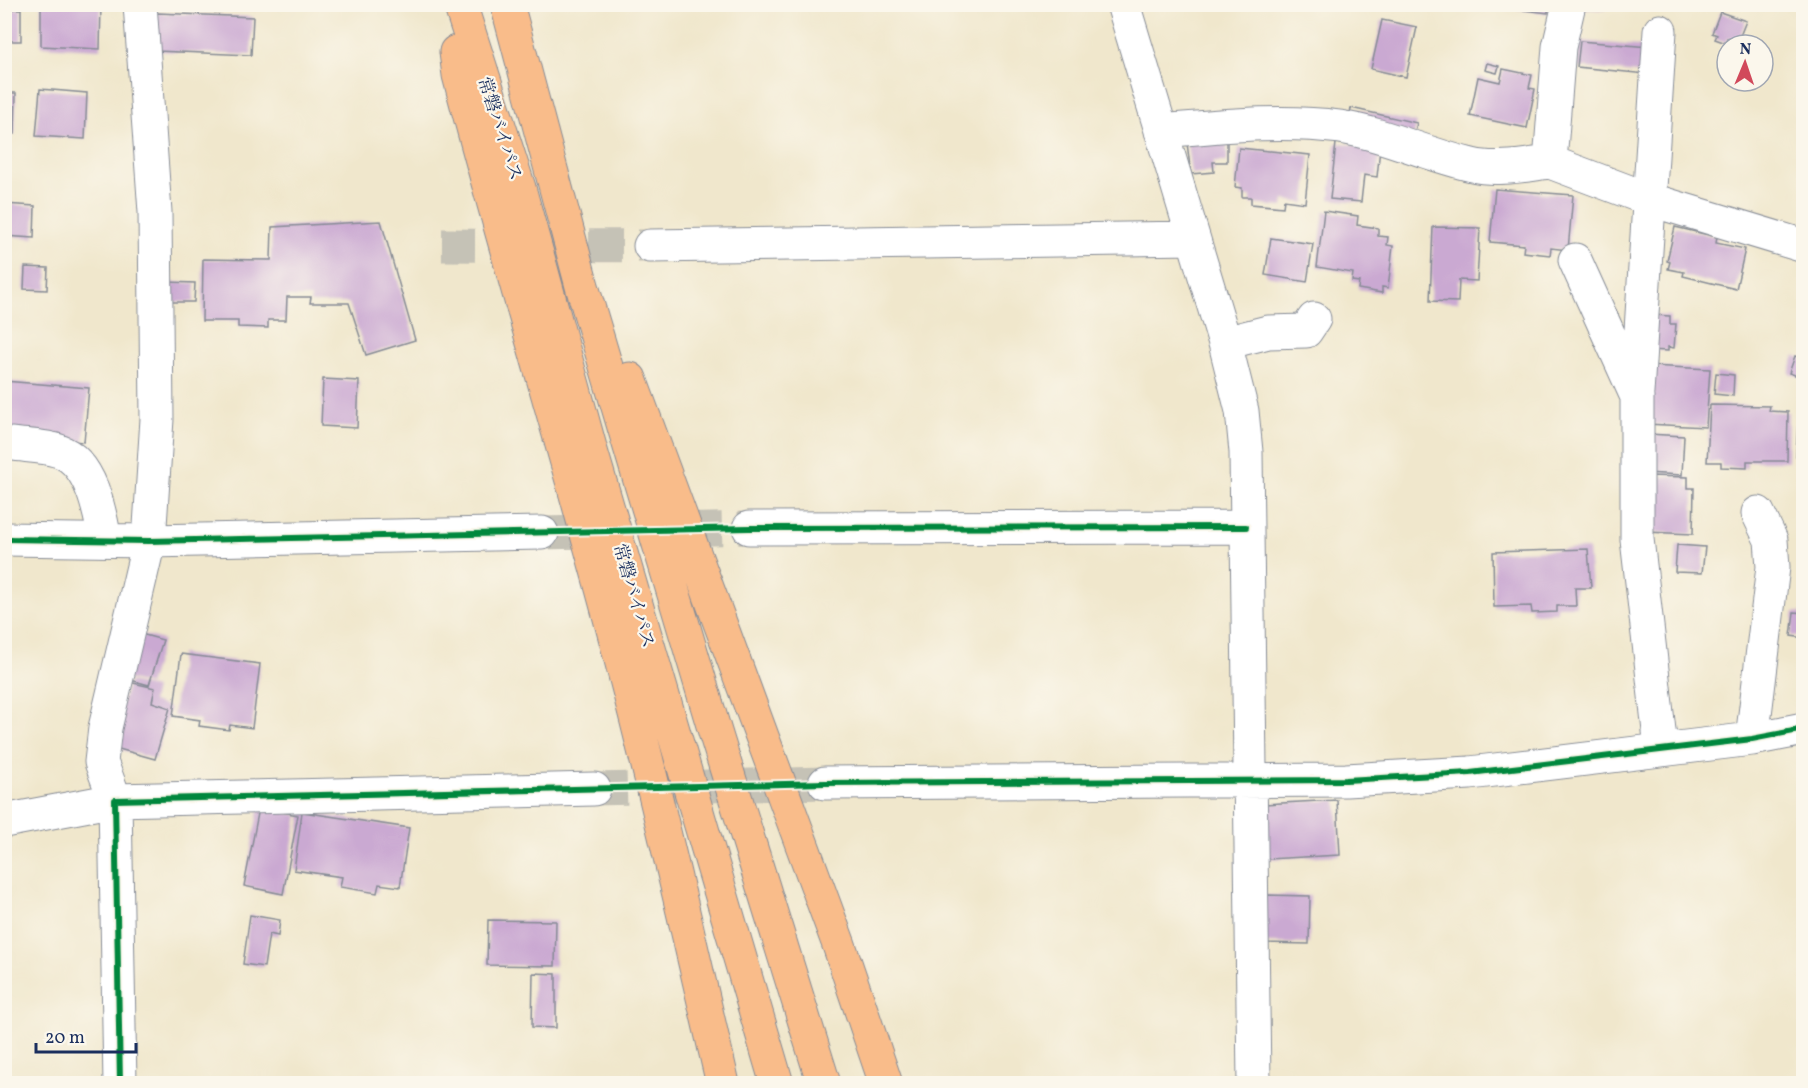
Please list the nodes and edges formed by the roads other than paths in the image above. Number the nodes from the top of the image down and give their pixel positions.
1 (140, 4) edge
2 (451, 4) edge
3 (460, 4) edge
4 (507, 4) edge
5 (1123, 4) edge
6 (1569, 4) edge
7 (1660, 32) dead end
8 (1161, 130) junction
9 (1550, 162) junction
10 (1648, 199) junction
11 (561, 201) junction
12 (1193, 238) junction
13 (650, 246) tunnel mouth
14 (1803, 246) edge
15 (1575, 260) dead end
16 (1314, 319) dead end
17 (1225, 343) junction
18 (1637, 397) junction
19 (12, 444) dead end
20 (1758, 513) dead end
21 (1246, 527) junction
22 (748, 528) tunnel mouth
23 (543, 533) tunnel mouth
24 (4, 539) edge
25 (105, 540) junction
26 (149, 541) junction
27 (1803, 729) edge
28 (1752, 739) junction
29 (1661, 748) junction
30 (1251, 781) junction
31 (825, 783) tunnel mouth
32 (594, 789) tunnel mouth
33 (115, 800) junction
34 (4, 821) edge
35 (120, 1083) edge
36 (723, 1083) edge
37 (777, 1083) edge
38 (824, 1083) edge
39 (886, 1083) edge
40 (1254, 1083) edge

1 - 26 street
2 - 36 highway
3 - 37 highway, 常磐バイパス
4 - 11 highway
5 - 8 street
6 - 9 street
7 - 10 street
8 - 9 street
8 - 12 street
9 - 10 street
10 - 14 street
10 - 18 street
11 - 38 highway
11 - 39 highway
12 - 13 street
12 - 17 street
15 - 18 street
16 - 17 street
17 - 21 street
18 - 29 street
19 - 25 street
20 - 28 street
21 - 22 street
21 - 30 street
23 - 26 street
24 - 25 street
25 - 26 street
26 - 33 street
27 - 28 street
28 - 29 street
29 - 30 street
30 - 31 street
30 - 40 street
32 - 33 street
33 - 34 street
33 - 35 street

